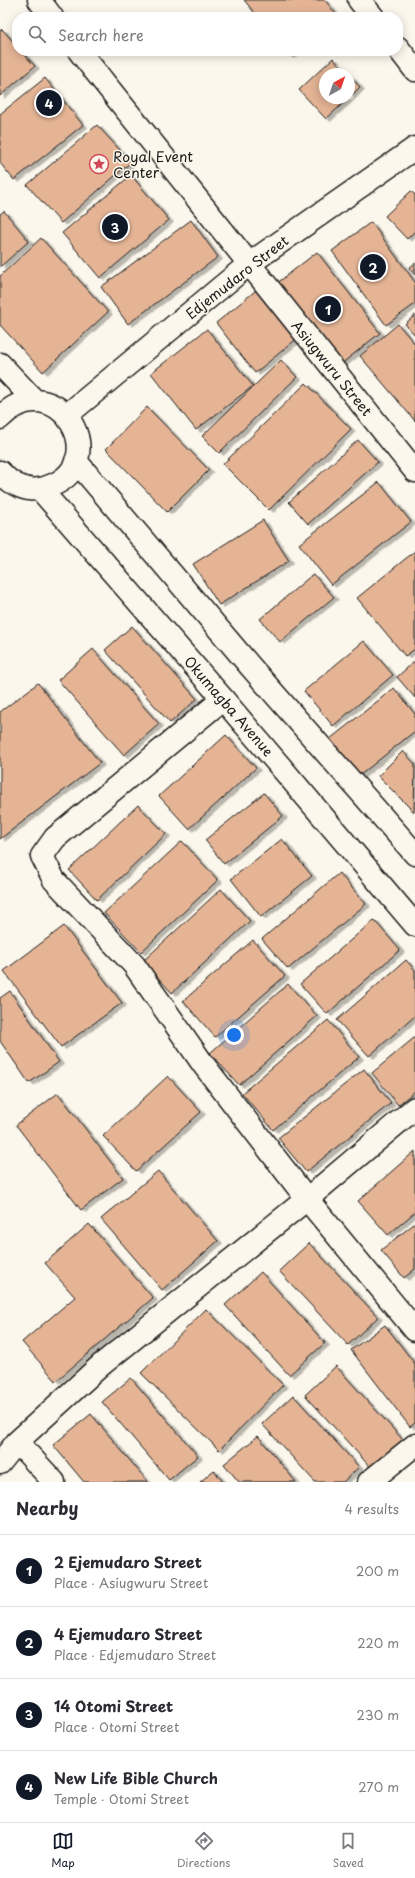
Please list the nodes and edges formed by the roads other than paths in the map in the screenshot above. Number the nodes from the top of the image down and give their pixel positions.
1 (39, 0) edge
2 (360, 0) edge
3 (48, 12) edge
4 (369, 12) edge
5 (403, 54) edge
6 (83, 56) edge
7 (415, 70) edge
8 (415, 148) edge
9 (249, 264) junction
10 (0, 364) edge
11 (35, 401) junction
12 (67, 416) junction
13 (0, 418) edge
14 (76, 461) junction
15 (415, 470) edge
16 (0, 472) edge
17 (40, 489) junction
18 (223, 699) junction
19 (415, 854) edge
20 (415, 925) edge
21 (415, 1108) edge
22 (307, 1199) junction
23 (415, 1330) edge
24 (17, 1442) junction
25 (415, 1445) edge
26 (0, 1463) edge
27 (54, 1482) edge
28 (369, 1482) edge

1 - 3 street
2 - 4 street
5 - 7 street
6 - 9 street, Asiugwuru Street
8 - 9 street, Edjemudaro Street
9 - 12 street, Edjemudaro Street
9 - 15 street, Asiugwuru Street
10 - 11 street
11 - 12 street
11 - 13 street
12 - 14 street
14 - 17 street
14 - 19 street
16 - 17 street
17 - 18 street, Okumagba Avenue
18 - 20 street, Okumagba Avenue
18 - 22 street
21 - 22 street
22 - 23 street
22 - 24 street
24 - 26 street
24 - 27 street
25 - 28 street

